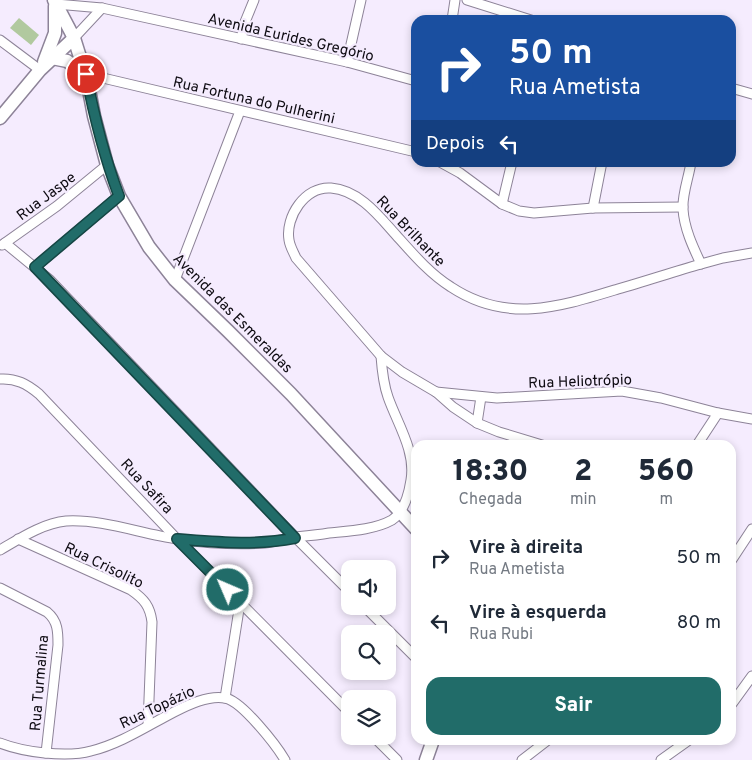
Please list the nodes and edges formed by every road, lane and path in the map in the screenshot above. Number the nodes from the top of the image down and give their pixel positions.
1 (254, 0) edge
2 (361, 0) edge
3 (456, 0) edge
4 (467, 0) edge
5 (55, 2) edge
6 (84, 3) edge
7 (102, 8) junction
8 (453, 15) edge
9 (515, 15) edge
10 (74, 38) junction
11 (241, 39) junction
12 (0, 40) edge
13 (52, 58) junction
14 (347, 62) junction
15 (40, 70) junction
16 (86, 74) junction
17 (411, 80) edge
18 (736, 89) edge
19 (752, 94) edge
20 (240, 111) junction
21 (0, 118) edge
22 (411, 151) edge
23 (107, 165) junction
24 (448, 167) edge
25 (511, 167) edge
26 (601, 167) edge
27 (690, 167) edge
28 (119, 196) junction
29 (502, 204) junction
30 (683, 207) junction
31 (593, 208) junction
32 (2, 244) edge
33 (752, 254) edge
34 (701, 264) junction
35 (35, 267) junction
36 (175, 280) junction
37 (381, 356) junction
38 (0, 379) edge
39 (436, 392) junction
40 (481, 397) junction
41 (718, 413) junction
42 (752, 419) edge
43 (477, 423) junction
44 (525, 440) edge
45 (700, 440) edge
46 (411, 463) edge
47 (411, 474) edge
48 (400, 512) junction
49 (411, 524) edge
50 (752, 529) edge
51 (295, 538) junction
52 (18, 539) junction
53 (177, 539) junction
54 (0, 550) edge
55 (736, 553) edge
56 (341, 583) edge
57 (0, 588) edge
58 (240, 603) junction
59 (373, 615) edge
60 (411, 653) edge
61 (752, 676) edge
62 (225, 698) junction
63 (736, 698) edge
64 (341, 704) edge
65 (148, 725) junction
66 (0, 743) edge
67 (382, 745) edge
68 (431, 745) edge
69 (542, 745) edge
70 (682, 745) edge
71 (46, 753) junction
72 (286, 760) edge
73 (397, 760) edge
74 (426, 760) edge
75 (522, 760) edge
76 (661, 760) edge

1 - 11 street
2 - 14 street
3 - 8 street
4 - 9 street
5 - 6 street, Avenida Eurides Gregório
5 - 10 main road, Avenida das Esmeraldas
5 - 15 main road
6 - 7 street, Avenida Eurides Gregório
7 - 10 street
7 - 11 street, Avenida Eurides Gregório
10 - 13 main road
10 - 16 main road, Avenida das Esmeraldas
11 - 14 street, Avenida Eurides Gregório
12 - 15 street
13 - 15 main road
13 - 16 main road
14 - 17 street, Avenida Eurides Gregório
15 - 21 main road
16 - 20 street, Rua Fortuna do Pulherini
16 - 23 main road, Avenida das Esmeraldas
18 - 19 street
20 - 22 street, Rua Fortuna do Pulherini
20 - 36 street
23 - 28 main road, Avenida das Esmeraldas
23 - 32 street, Rua Jaspe
24 - 29 street
25 - 29 street
26 - 31 street
27 - 30 street
28 - 35 street
28 - 36 main road, Avenida das Esmeraldas
29 - 31 street
30 - 31 street
30 - 34 street
32 - 35 street
33 - 34 street, Rua Brilhante
34 - 37 street, Rua Brilhante
35 - 51 street
36 - 48 main road, Avenida das Esmeraldas
37 - 39 street, Rua Brilhante
37 - 46 street
38 - 53 street, Rua Safira
39 - 40 street, Rua Heliotrópio
39 - 43 street
40 - 41 street, Rua Heliotrópio
40 - 43 street
41 - 42 street, Rua Heliotrópio
41 - 45 street
43 - 44 street
47 - 48 street
48 - 49 main road, Avenida das Esmeraldas
48 - 51 street
50 - 55 street
51 - 53 street
51 - 56 street
52 - 53 street
52 - 54 street
52 - 65 street, Rua Crisolito
53 - 58 street, Rua Safira
57 - 71 street, Rua Turmalina
58 - 62 street
58 - 64 street, Rua Safira
59 - 60 street
61 - 63 street
62 - 65 street, Rua Topázio
62 - 72 street
65 - 71 street, Rua Topázio
66 - 71 street, Rua Topázio
67 - 73 street
68 - 74 main road
69 - 75 street
70 - 76 street

